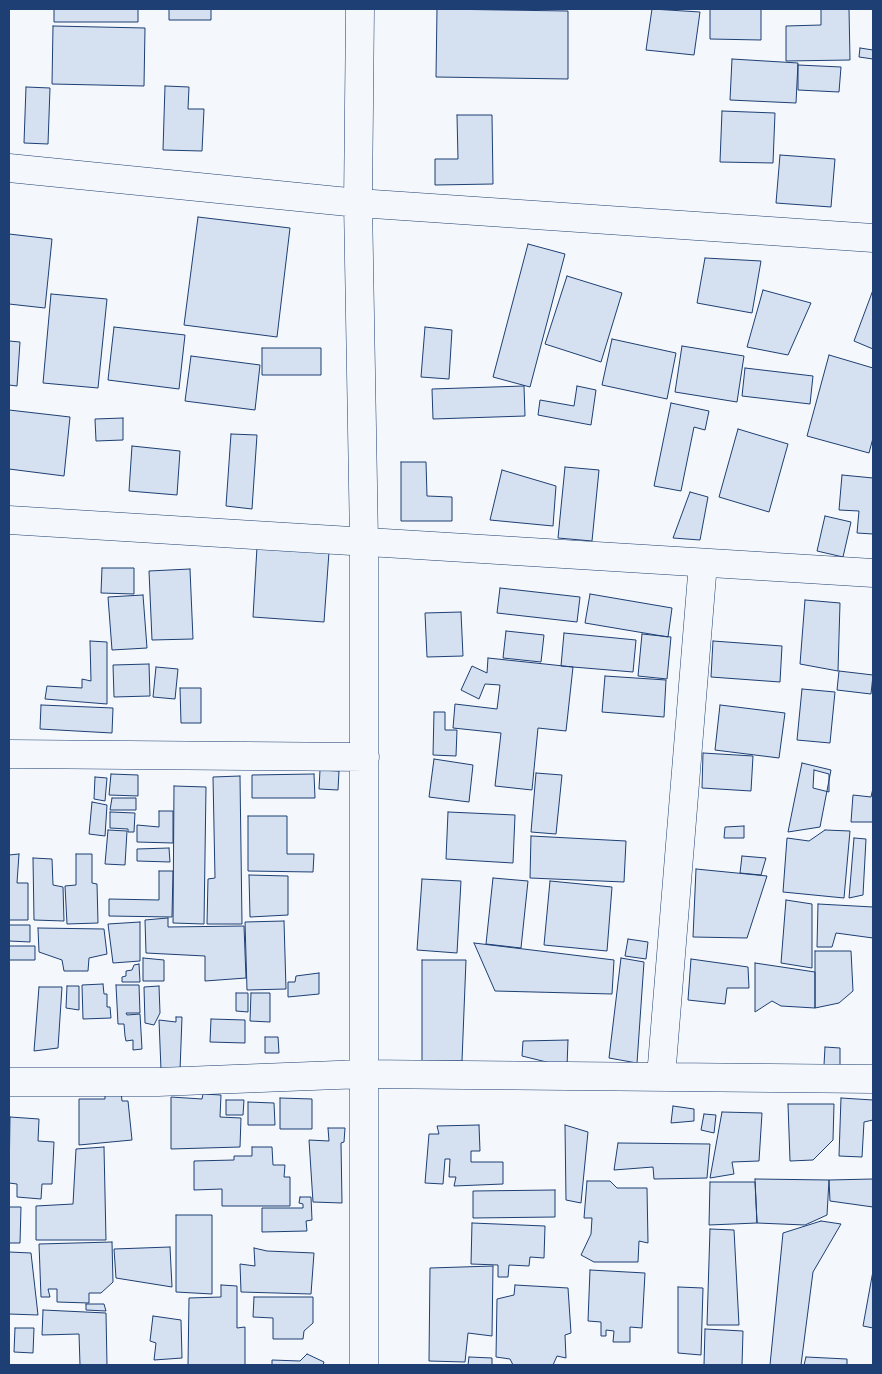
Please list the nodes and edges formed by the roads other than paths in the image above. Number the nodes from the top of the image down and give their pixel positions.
1 (360, 9) edge
2 (9, 168) edge
3 (358, 203) junction
4 (873, 238) edge
5 (9, 520) edge
6 (364, 542) junction
7 (703, 563) junction
8 (873, 573) edge
9 (9, 754) edge
10 (365, 757) junction
11 (363, 1074) junction
12 (661, 1077) junction
13 (873, 1080) edge
14 (9, 1082) edge
15 (364, 1365) edge

1 - 3 street
2 - 3 street
3 - 4 street
3 - 6 street
5 - 6 street
6 - 7 street
6 - 10 street
7 - 8 street
7 - 12 street
9 - 10 street
10 - 11 street
11 - 12 street
11 - 14 street
11 - 15 street
12 - 13 street

